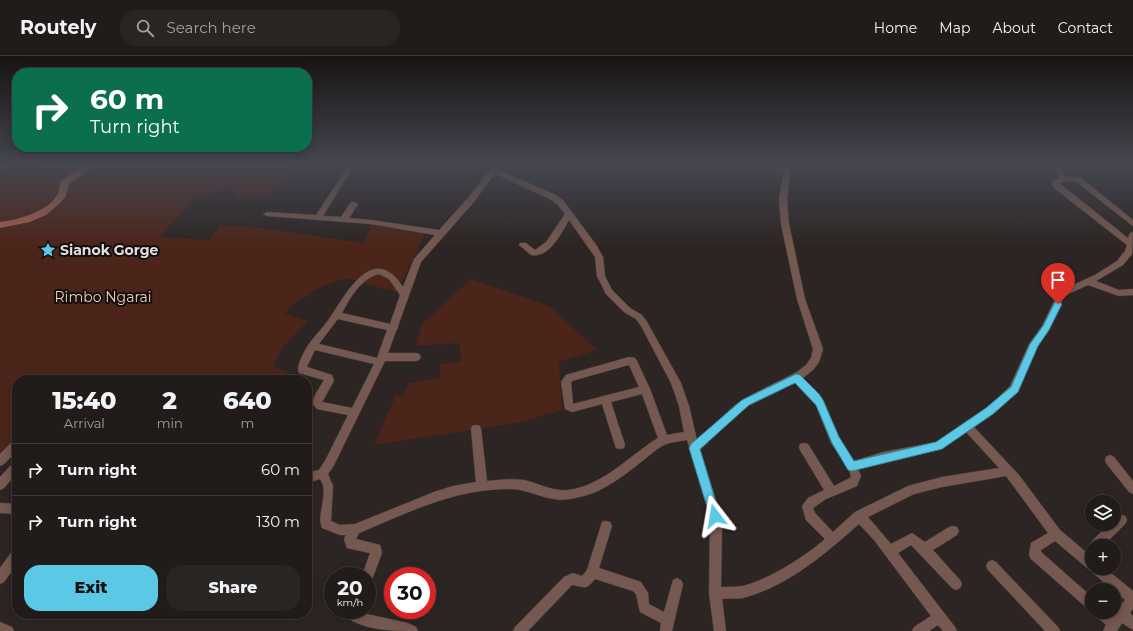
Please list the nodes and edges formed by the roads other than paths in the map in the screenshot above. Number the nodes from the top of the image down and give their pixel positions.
1 (334, 192) edge
2 (477, 192) edge
3 (543, 192) edge
4 (784, 192) edge
5 (1065, 192) edge
6 (1094, 192) edge
7 (354, 204) dead end
8 (569, 213) junction
9 (267, 214) dead end
10 (318, 218) junction
11 (344, 219) junction
12 (1133, 224) edge
13 (440, 233) junction
14 (1132, 240) edge
15 (523, 245) dead end
16 (1089, 282) junction
17 (1133, 292) edge
18 (404, 294) junction
19 (336, 316) junction
20 (394, 328) junction
21 (312, 346) junction
22 (416, 357) dead end
23 (381, 360) junction
24 (796, 378) junction
25 (645, 389) junction
26 (606, 400) junction
27 (354, 412) junction
28 (966, 426) junction
29 (476, 429) dead end
30 (690, 435) junction
31 (664, 440) junction
32 (620, 444) dead end
33 (804, 447) dead end
34 (695, 448) junction
35 (12, 449) edge
36 (1110, 460) dead end
37 (0, 461) edge
38 (852, 466) junction
39 (1008, 471) junction
40 (12, 472) edge
41 (322, 474) junction
42 (312, 477) edge
43 (0, 485) edge
44 (482, 486) junction
45 (1133, 489) edge
46 (831, 492) junction
47 (0, 508) edge
48 (12, 509) edge
49 (859, 516) junction
50 (606, 526) dead end
51 (355, 529) junction
52 (953, 531) dead end
53 (1110, 531) edge
54 (1056, 534) junction
55 (833, 539) junction
56 (1102, 539) edge
57 (924, 549) junction
58 (889, 552) junction
59 (1083, 558) edge
60 (12, 561) edge
61 (992, 566) dead end
62 (371, 567) edge
63 (592, 573) junction
64 (1104, 575) edge
65 (0, 577) edge
66 (677, 584) dead end
67 (956, 584) dead end
68 (715, 593) junction
69 (1085, 599) edge
70 (1133, 599) edge
71 (940, 617) junction
72 (363, 619) edge
73 (1115, 623) edge
74 (1133, 624) edge
75 (667, 626) edge
76 (412, 631) edge
77 (519, 631) edge
78 (720, 631) edge
79 (918, 631) edge
80 (951, 631) edge
81 (1054, 631) edge

1 - 10 street
2 - 13 street
3 - 8 street
4 - 24 street
5 - 14 street
6 - 12 street
7 - 11 street
8 - 15 street
8 - 30 street
9 - 10 street
10 - 11 street
11 - 13 street
13 - 18 street
14 - 16 street
16 - 17 street
16 - 28 street
18 - 19 street
18 - 20 street
19 - 20 street
19 - 21 street
20 - 23 street
21 - 23 street
21 - 27 street
22 - 23 street
23 - 27 street
24 - 34 street
24 - 38 street
25 - 26 street
25 - 26 street
25 - 31 street
26 - 32 street
27 - 41 street
28 - 38 street
28 - 39 street
29 - 44 street
30 - 31 street
30 - 34 street
31 - 44 street
33 - 46 street
34 - 68 street
35 - 37 street
36 - 45 street
38 - 46 street
39 - 49 street
39 - 54 street
40 - 43 street
41 - 42 street
41 - 51 street
44 - 51 street
46 - 55 street
47 - 48 street
49 - 55 street
49 - 58 street
50 - 63 street
51 - 62 street
52 - 57 street
53 - 56 street
54 - 59 street
54 - 69 street
55 - 68 street
57 - 58 street
57 - 67 street
58 - 71 street
60 - 65 street
61 - 81 street
63 - 75 street
63 - 77 street
64 - 70 street
66 - 75 street
68 - 78 street
70 - 73 street
71 - 79 street
71 - 80 street
72 - 76 street
73 - 74 street

